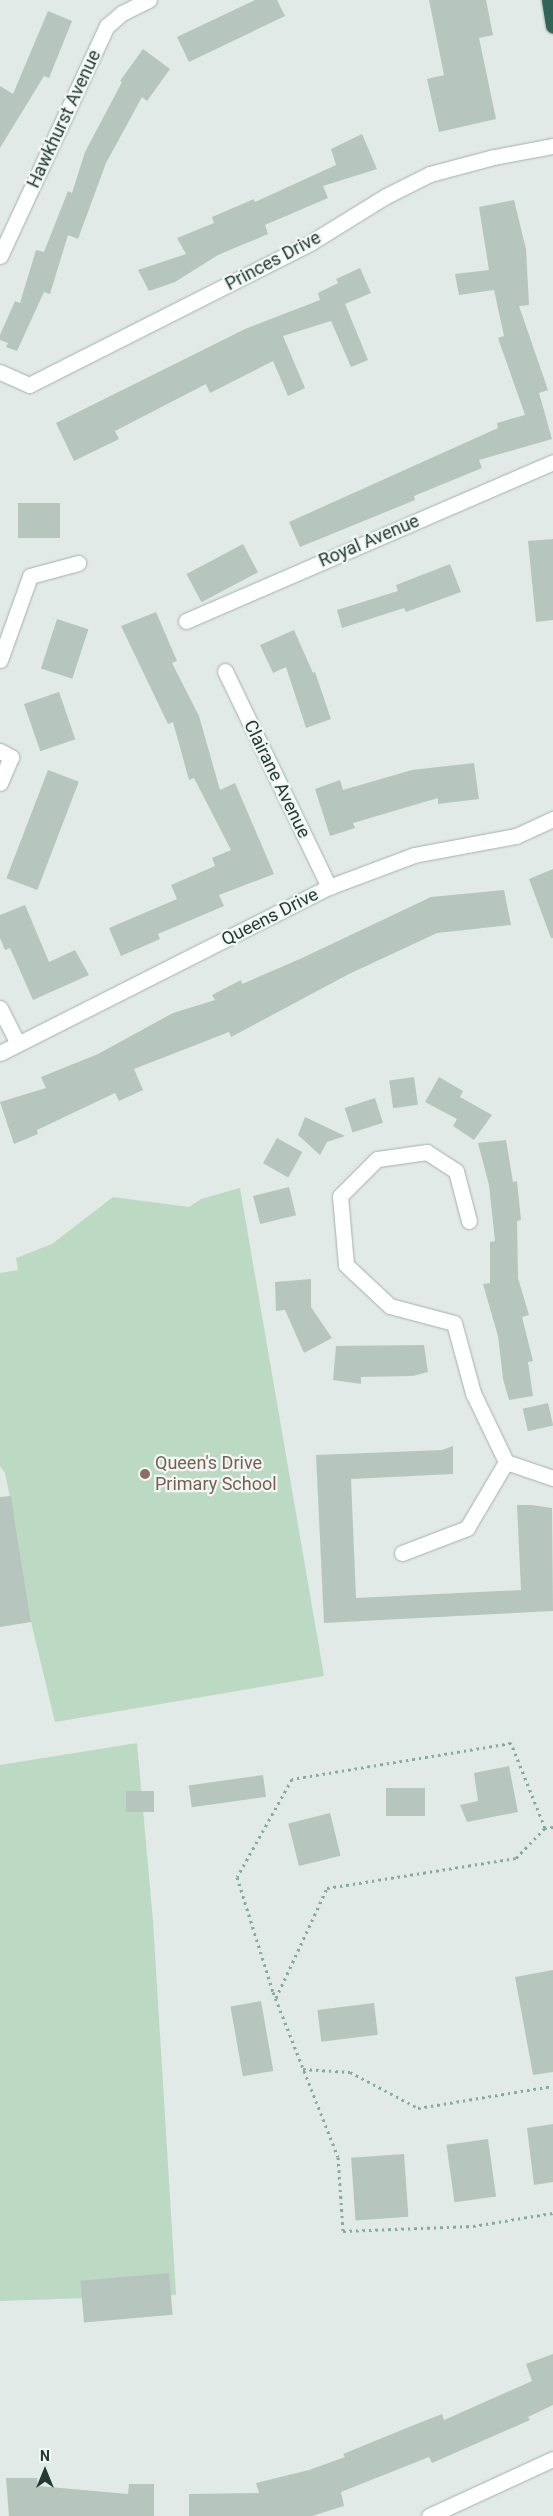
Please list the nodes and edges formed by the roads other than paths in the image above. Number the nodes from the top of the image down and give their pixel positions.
1 (149, 0) edge
2 (549, 0) edge
3 (553, 26) edge
4 (553, 146) edge
5 (0, 256) edge
6 (0, 372) edge
7 (553, 462) edge
8 (78, 563) dead end
9 (186, 621) dead end
10 (0, 660) edge
11 (225, 671) dead end
12 (0, 751) edge
13 (0, 783) edge
14 (553, 819) edge
15 (329, 887) junction
16 (0, 1008) edge
17 (18, 1044) junction
18 (0, 1054) edge
19 (469, 1221) dead end
20 (506, 1462) junction
21 (553, 1478) edge
22 (402, 1553) dead end
23 (553, 2459) edge
24 (429, 2516) edge

1 - 5 street, Hawkhurst Avenue
2 - 3 highway
4 - 6 street, Princes Drive
7 - 9 street, Royal Avenue
8 - 10 street
11 - 15 street, Clairane Avenue
12 - 13 street
14 - 15 street, Queens Drive
15 - 17 street, Queens Drive
16 - 17 street
17 - 18 street, Queens Drive
19 - 20 street
20 - 21 street
20 - 22 street
23 - 24 street

